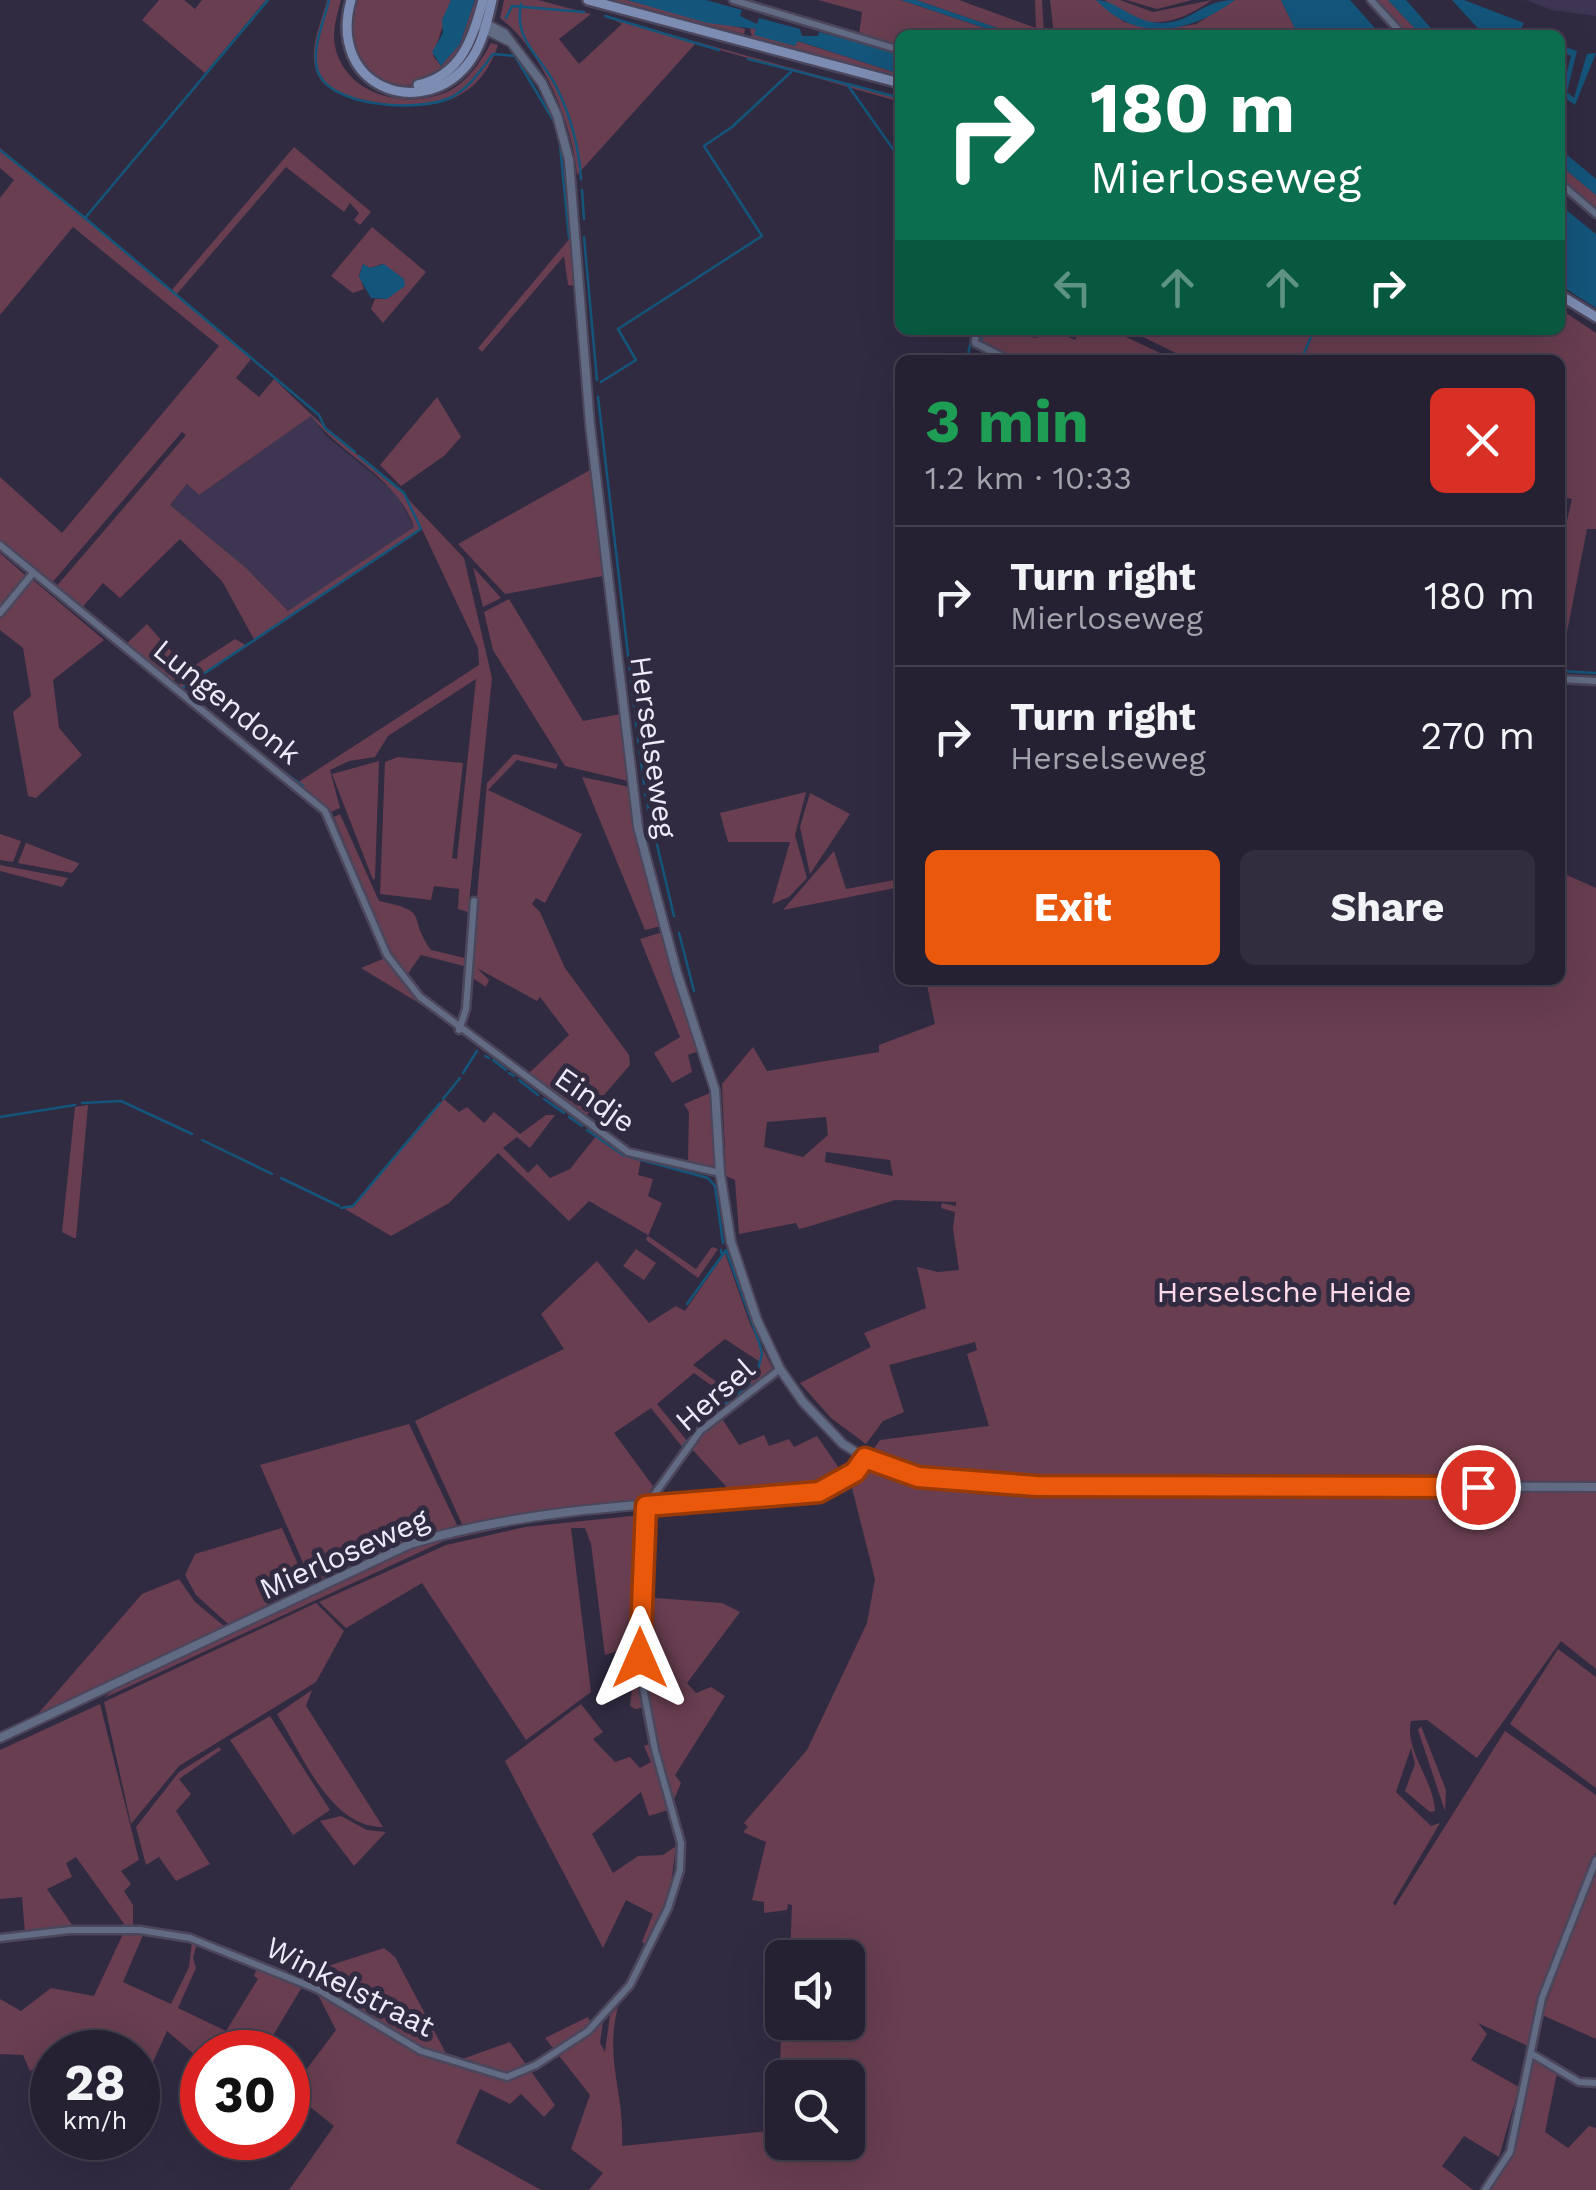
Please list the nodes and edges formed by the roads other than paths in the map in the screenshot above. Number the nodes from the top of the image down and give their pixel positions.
1 (351, 0) edge
2 (483, 0) edge
3 (492, 0) edge
4 (588, 0) edge
5 (733, 0) edge
6 (1371, 0) edge
7 (483, 26) junction
8 (1398, 30) edge
9 (895, 49) edge
10 (895, 82) edge
11 (1565, 186) edge
12 (1596, 214) edge
13 (1565, 298) edge
14 (1596, 317) edge
15 (976, 335) edge
16 (998, 355) edge
17 (0, 545) edge
18 (33, 573) junction
19 (0, 612) edge
20 (1565, 679) edge
21 (1596, 681) edge
22 (474, 901) dead end
23 (376, 931) joint
24 (459, 1030) junction
25 (720, 1173) junction
26 (780, 1369) junction
27 (863, 1455) junction
28 (1596, 1487) edge
29 (646, 1506) junction
30 (0, 1738) edge
31 (1596, 1860) edge
32 (0, 1938) edge
33 (1532, 2054) junction
34 (1596, 2083) edge
35 (1486, 2190) edge

1 - 7 main road
2 - 7 main road
3 - 7 main road
4 - 10 main road
5 - 9 street
6 - 8 street
7 - 25 street, Herselseweg
11 - 12 street
13 - 14 main road
15 - 16 street
17 - 18 street, Lungendonk
18 - 19 street
18 - 23 street, Lungendonk
20 - 21 street
22 - 24 street
23 - 24 street, Eindje
24 - 25 street, Eindje
25 - 26 street, Herselseweg
26 - 27 street, Herselseweg
26 - 29 street, Hersel
27 - 28 street, Herselseweg
27 - 29 street, Mierloseweg
29 - 30 street, Mierloseweg
29 - 32 street, Winkelstraat
31 - 33 street
33 - 34 street
33 - 35 street

